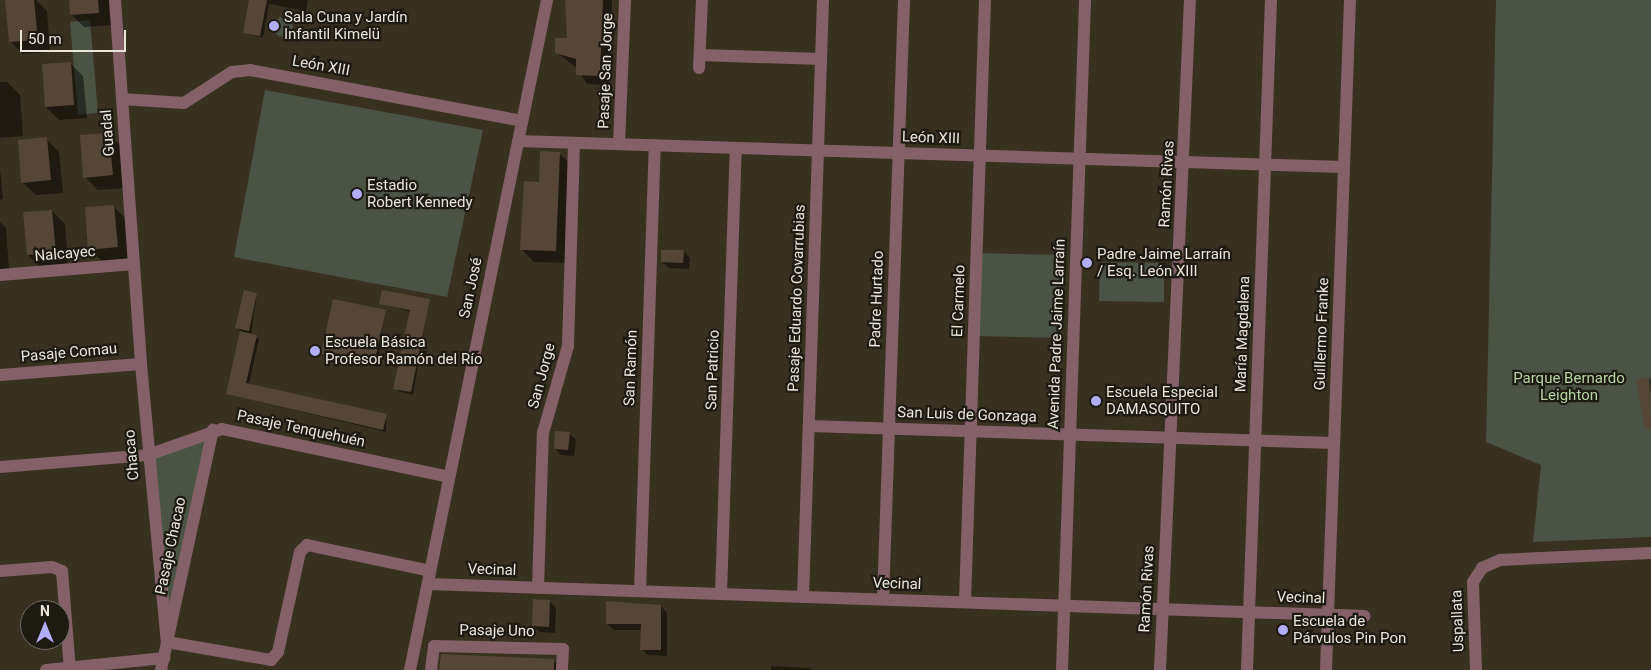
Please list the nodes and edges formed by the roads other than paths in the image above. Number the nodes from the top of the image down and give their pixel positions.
1 (115, 0) edge
2 (547, 0) edge
3 (625, 0) edge
4 (702, 0) edge
5 (823, 0) edge
6 (904, 0) edge
7 (985, 0) edge
8 (1085, 0) edge
9 (1190, 0) edge
10 (1271, 0) edge
11 (1350, 0) edge
12 (821, 60) junction
13 (122, 99) junction
14 (522, 120) junction
15 (518, 141) junction
16 (574, 142) junction
17 (619, 144) junction
18 (655, 145) junction
19 (736, 148) junction
20 (818, 151) junction
21 (899, 153) junction
22 (980, 156) junction
23 (1079, 159) junction
24 (1184, 163) junction
25 (1265, 165) junction
26 (1344, 167) junction
27 (134, 264) junction
28 (0, 276) edge
29 (141, 364) junction
30 (0, 375) edge
31 (809, 426) junction
32 (889, 429) junction
33 (213, 430) junction
34 (970, 431) junction
35 (1070, 435) junction
36 (1170, 438) junction
37 (1255, 441) junction
38 (1334, 443) junction
39 (148, 455) junction
40 (0, 467) edge
41 (449, 477) junction
42 (1651, 553) edge
43 (0, 572) edge
44 (429, 577) junction
45 (538, 588) junction
46 (640, 591) junction
47 (721, 594) junction
48 (803, 596) junction
49 (883, 599) junction
50 (965, 602) junction
51 (1064, 606) junction
52 (1162, 609) junction
53 (1249, 612) junction
54 (1328, 615) junction
55 (1364, 616) dead end
56 (167, 642) junction
57 (162, 664) edge
58 (70, 669) edge
59 (46, 670) edge
60 (410, 670) edge
61 (430, 670) edge
62 (562, 670) edge
63 (1062, 670) edge
64 (1160, 670) edge
65 (1247, 670) edge
66 (1326, 670) edge
67 (1476, 670) edge

1 - 13 street, Guadal
2 - 14 street, San José
3 - 17 street, Pasaje San Jorge
4 - 12 street
5 - 12 street, Pasaje Eduardo Covarrubias
6 - 21 street, Padre Hurtado
7 - 22 street, El Carmelo
8 - 23 street, Avenida Padre Jaime Larraín
9 - 24 street, Ramón Rivas
10 - 25 street, María Magdalena
11 - 26 street, Guillermo Franke
12 - 20 street, Pasaje Eduardo Covarrubias
13 - 14 street, León XIII
13 - 27 street, Guadal
14 - 15 street, San José
15 - 16 street, León XIII
15 - 41 street, San José
16 - 17 street, León XIII
16 - 45 street, San Jorge
17 - 18 street, León XIII
18 - 19 street, León XIII
18 - 46 street, San Ramón
19 - 20 street, León XIII
19 - 47 street, San Patricio
20 - 21 street, León XIII
20 - 31 street, Pasaje Eduardo Covarrubias
21 - 22 street, León XIII
21 - 32 street, Padre Hurtado
22 - 23 street, León XIII
22 - 34 street, El Carmelo
23 - 24 street, León XIII
23 - 35 street, Avenida Padre Jaime Larraín
24 - 25 street, León XIII
24 - 36 street, Ramón Rivas
25 - 26 street, León XIII
25 - 37 street, María Magdalena
26 - 38 street, Guillermo Franke
27 - 28 street, Nalcayec
27 - 29 street, Chacao
29 - 30 street, Pasaje Comau
29 - 39 street, Chacao
31 - 32 street, San Luis de Gonzaga
31 - 48 street, Pasaje Eduardo Covarrubias
32 - 34 street, San Luis de Gonzaga
32 - 49 street, Padre Hurtado
33 - 39 street
33 - 41 street, Pasaje Tenquehuén
33 - 56 street, Pasaje Chacao
34 - 35 street, San Luis de Gonzaga
34 - 50 street, El Carmelo
35 - 36 street, San Luis de Gonzaga
35 - 51 street, Avenida Padre Jaime Larraín
36 - 37 street, San Luis de Gonzaga
36 - 52 street, Ramón Rivas
37 - 38 street, San Luis de Gonzaga
37 - 53 street, María Magdalena
38 - 54 street, Guillermo Franke
39 - 40 street
39 - 56 street, Chacao
41 - 44 street, San José
42 - 67 street, Uspallata
43 - 58 street
44 - 45 street, Vecinal
44 - 56 street, Vecinal
44 - 60 street, San José
45 - 46 street, Vecinal
46 - 47 street, Vecinal
47 - 48 street, Vecinal
48 - 49 street, Vecinal
49 - 50 street, Vecinal
50 - 51 street, Vecinal
51 - 52 street, Vecinal
51 - 63 street, Avenida Padre Jaime Larraín
52 - 53 street, Vecinal
52 - 64 street, Ramón Rivas
53 - 54 street, Vecinal
53 - 65 street, María Magdalena
54 - 55 street, Vecinal
54 - 66 street, Guillermo Franke
56 - 57 street, Pasaje Chacao
57 - 58 street
58 - 59 street
61 - 62 street, Pasaje Uno

